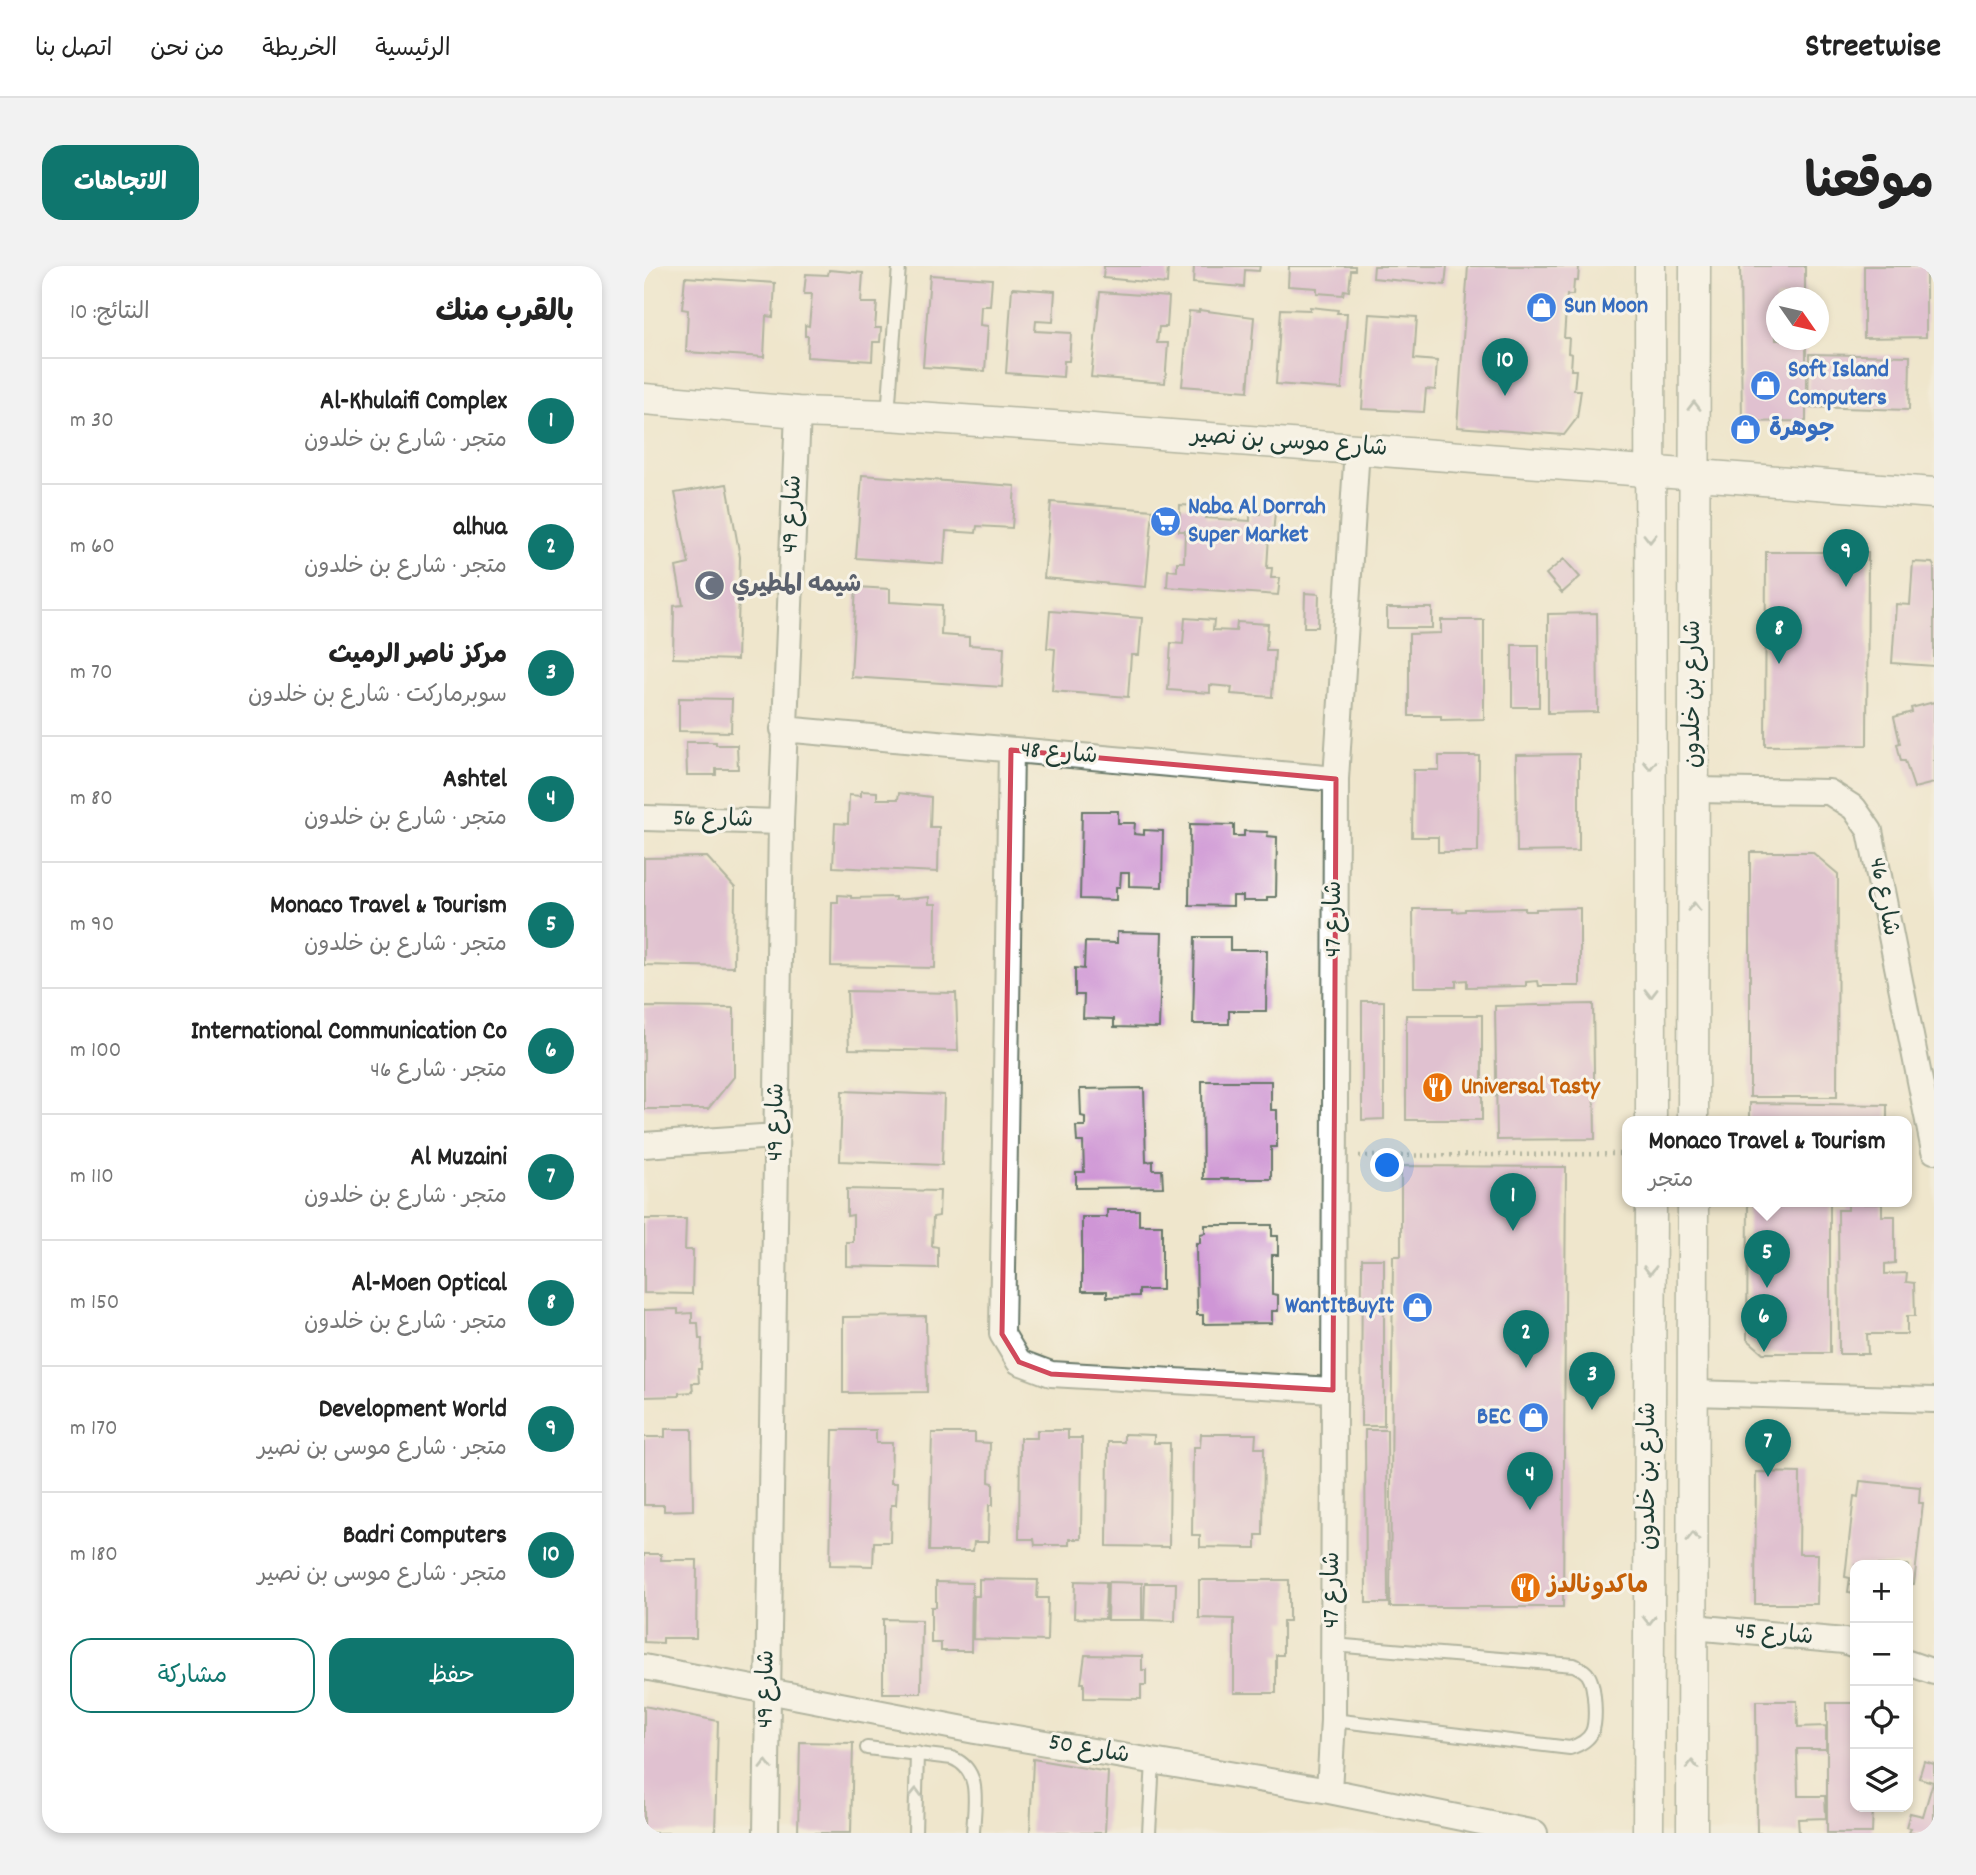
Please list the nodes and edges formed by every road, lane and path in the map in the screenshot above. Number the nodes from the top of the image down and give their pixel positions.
1 (899, 266) edge
2 (1650, 266) edge
3 (1695, 266) edge
4 (644, 399) edge
5 (798, 412) junction
6 (888, 415) junction
7 (1357, 448) junction
8 (1650, 470) junction
9 (1694, 474) junction
10 (1934, 493) edge
11 (783, 729) junction
12 (1011, 750) junction
13 (1336, 779) junction
14 (1694, 790) junction
15 (644, 818) edge
16 (781, 822) junction
17 (1651, 1116) edge
18 (1693, 1116) edge
19 (777, 1136) junction
20 (644, 1145) edge
21 (1934, 1151) edge
22 (1622, 1154) edge
23 (1334, 1156) junction
24 (1651, 1207) edge
25 (1693, 1207) edge
26 (1333, 1390) junction
27 (1693, 1393) junction
28 (1934, 1400) edge
29 (1692, 1627) junction
30 (1850, 1643) edge
31 (1333, 1646) junction
32 (1913, 1665) edge
33 (644, 1667) edge
34 (1934, 1672) edge
35 (767, 1691) junction
36 (1333, 1720) junction
37 (867, 1748) dead end
38 (917, 1754) junction
39 (1153, 1761) junction
40 (1329, 1791) junction
41 (766, 1833) edge
42 (915, 1833) edge
43 (973, 1833) edge
44 (1149, 1833) edge
45 (1535, 1833) edge
46 (1648, 1833) edge
47 (1692, 1833) edge

1 - 6 lane
2 - 8 street, شارع بن خلدون
9 -> 3 street, شارع بن خلدون
4 - 5 street, شارع موسى بن نصير
5 - 6 street, شارع موسى بن نصير
5 - 11 street, شارع 49
6 - 7 street, شارع موسى بن نصير
7 - 8 street, شارع موسى بن نصير
7 - 13 street, شارع 47
8 - 9 street, شارع موسى بن نصير
8 -> 17 street, شارع بن خلدون
9 - 10 street, شارع موسى بن نصير
9 - 14 street, شارع بن خلدون
11 - 12 street, شارع 48
11 - 16 street, شارع 49
12 - 13 street, شارع 48
12 - 26 street
13 - 23 street, شارع 47
18 -> 14 street, شارع بن خلدون
14 - 21 street, شارع 46
15 - 16 street, شارع 56
16 - 19 street, شارع 49
19 - 20 street
19 - 35 street, شارع 49
22 - 23 path
23 - 26 street, شارع 47
24 -> 46 street, شارع بن خلدون
25 - 27 street, شارع بن خلدون
26 - 31 street, شارع 47
27 - 28 street
29 -> 27 street, شارع بن خلدون
29 - 30 street, شارع 45
47 -> 29 street, شارع بن خلدون
31 - 36 street, شارع 47
31 - 36 lane
32 - 34 street
33 - 35 street, شارع 50
35 - 39 street, شارع 50
41 -> 35 street, شارع 49
36 - 40 street, شارع 47
37 - 38 lane
42 -> 38 lane
38 - 43 lane
39 - 40 street, شارع 50
39 - 44 lane
40 - 45 street, شارع 50

